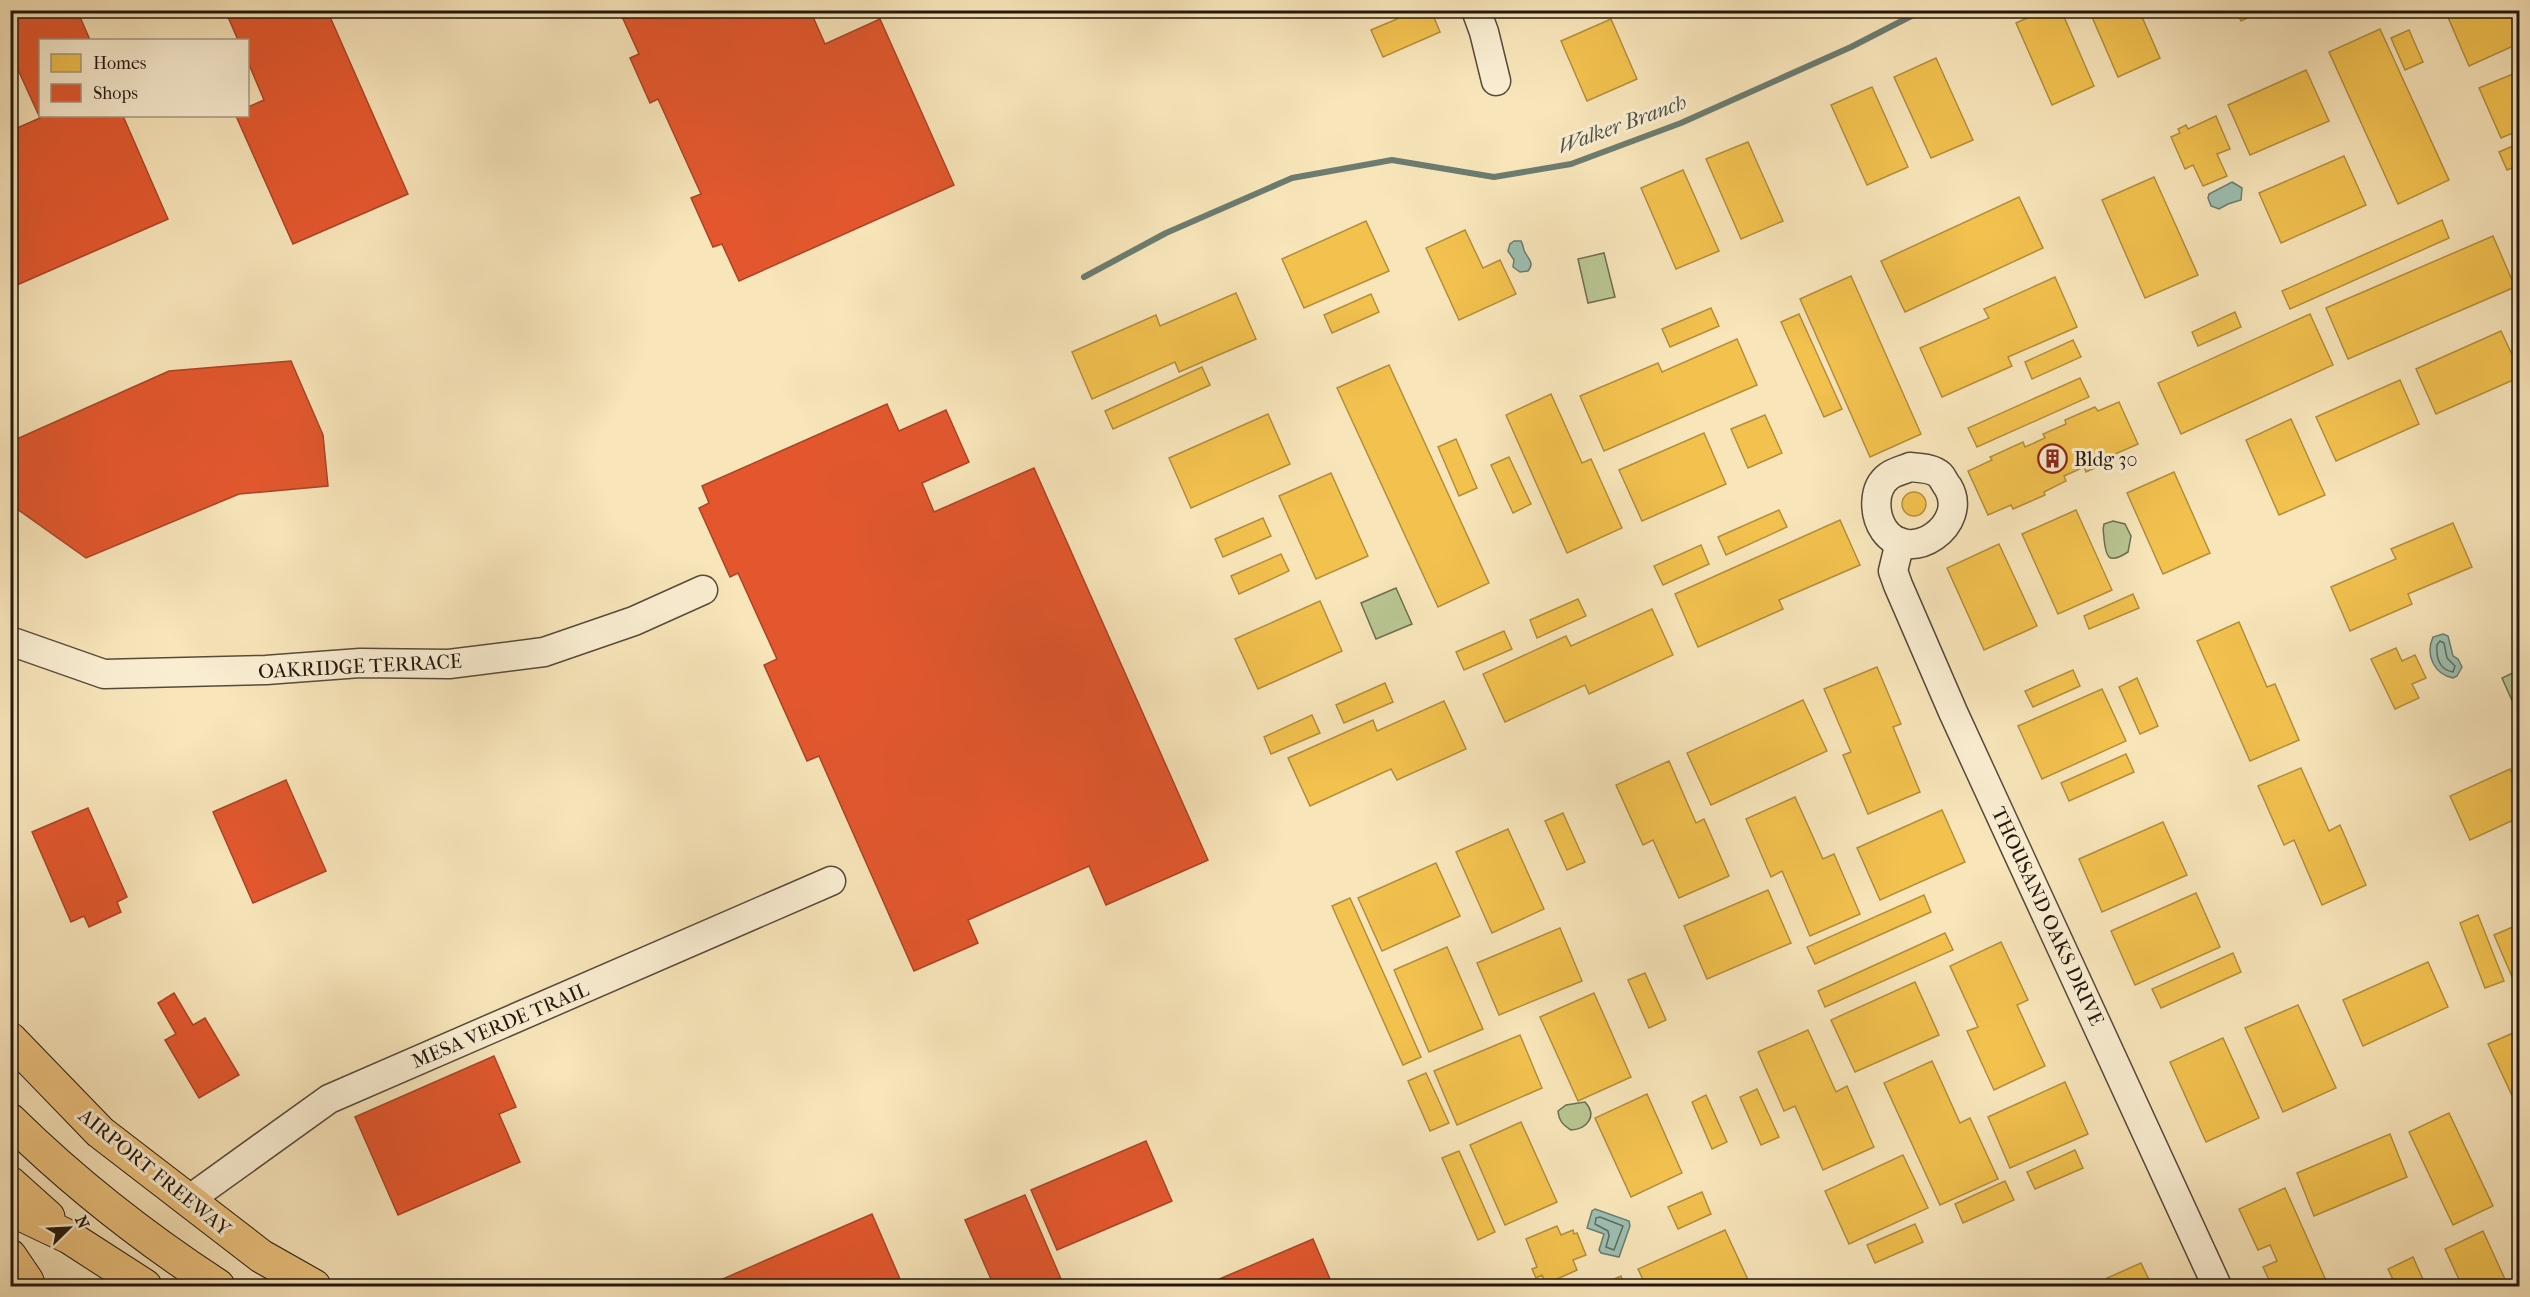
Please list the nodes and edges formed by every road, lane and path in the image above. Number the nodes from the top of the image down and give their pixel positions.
1 (1476, 10) edge
2 (1496, 81) dead end
3 (1900, 542) dead end
4 (703, 590) dead end
5 (10, 641) edge
6 (831, 881) dead end
7 (10, 1039) edge
8 (10, 1120) edge
9 (10, 1183) edge
10 (188, 1200) junction
11 (10, 1209) edge
12 (69, 1237) junction
13 (145, 1287) edge
14 (218, 1287) edge
15 (314, 1287) edge
16 (2217, 1287) edge

1 - 2 street
3 - 16 street, THOUSAND OAKS DRIVE
4 - 5 street, OAKRIDGE TERRACE
6 - 10 street, MESA VERDE TRAIL
7 - 10 main road, AIRPORT FREEWAY
8 - 14 main road
9 - 12 main road
10 - 15 main road, AIRPORT FREEWAY
11 - 12 main road
12 - 13 main road

